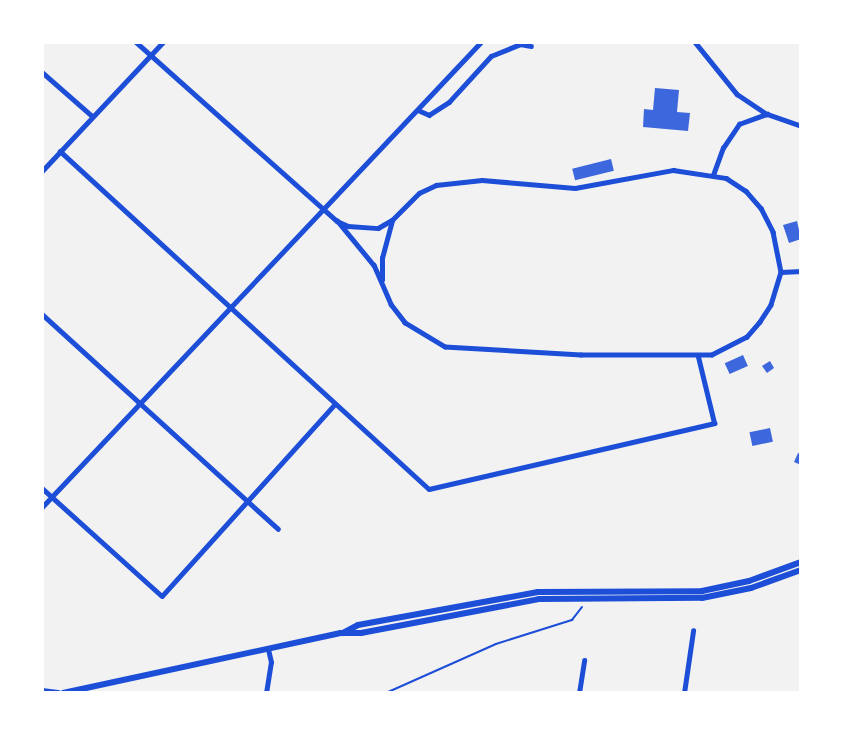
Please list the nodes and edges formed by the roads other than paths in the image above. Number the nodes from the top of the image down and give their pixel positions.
1 (136, 42) edge
2 (163, 42) edge
3 (481, 42) edge
4 (695, 42) edge
5 (531, 46) dead end
6 (151, 55) junction
7 (42, 72) edge
8 (418, 110) junction
9 (767, 114) junction
10 (92, 116) junction
11 (801, 126) edge
12 (60, 151) junction
13 (42, 171) edge
14 (713, 175) junction
15 (324, 208) junction
16 (392, 220) junction
17 (337, 221) junction
18 (801, 271) edge
19 (781, 272) junction
20 (382, 280) junction
21 (231, 305) junction
22 (42, 314) edge
23 (698, 357) junction
24 (139, 404) junction
25 (335, 404) junction
26 (42, 488) edge
27 (51, 497) junction
28 (246, 500) junction
29 (42, 507) edge
30 (278, 529) dead end
31 (801, 562) edge
32 (801, 570) edge
33 (529, 597) junction
34 (693, 631) dead end
35 (268, 649) junction
36 (584, 660) dead end
37 (42, 690) edge
38 (58, 693) edge
39 (63, 693) edge
40 (266, 693) edge
41 (579, 693) edge
42 (684, 693) edge

1 - 6 street
2 - 6 street
3 - 8 street
4 - 9 street
5 - 8 street
6 - 10 street
6 - 15 street
7 - 10 street
8 - 15 street
9 - 11 street
9 - 14 street
10 - 12 street
12 - 13 street
12 - 21 street
14 - 16 street
14 - 19 street
15 - 17 street
15 - 21 street
16 - 17 street
16 - 20 street
17 - 20 street
18 - 19 street
19 - 23 street
20 - 23 street
21 - 24 street
21 - 25 street
22 - 24 street
23 - 25 street
24 - 27 street
24 - 28 street
25 - 28 street
26 - 27 street
27 - 28 street
27 - 29 street
28 - 30 street
31 - 33 main road
32 - 33 main road
33 - 35 main road
34 - 42 street
35 - 39 main road
35 - 40 street
36 - 41 street
37 - 38 main road

